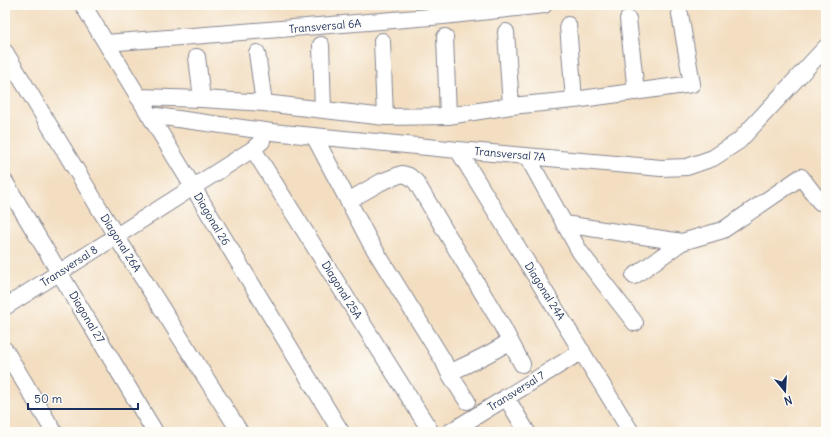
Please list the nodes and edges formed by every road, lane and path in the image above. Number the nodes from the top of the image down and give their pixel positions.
1 (83, 5) edge
2 (544, 5) edge
3 (442, 11) edge
4 (680, 14) dead end
5 (628, 19) dead end
6 (568, 25) dead end
7 (506, 32) dead end
8 (445, 38) dead end
9 (382, 42) dead end
10 (106, 44) junction
11 (321, 45) dead end
12 (826, 47) edge
13 (5, 52) edge
14 (257, 53) dead end
15 (197, 57) dead end
16 (636, 92) junction
17 (138, 97) junction
18 (202, 99) junction
19 (574, 100) junction
20 (264, 103) junction
21 (511, 106) junction
22 (323, 110) junction
23 (149, 115) junction
24 (448, 116) junction
25 (384, 117) junction
26 (272, 132) junction
27 (314, 136) junction
28 (254, 149) junction
29 (458, 150) junction
30 (527, 156) junction
31 (5, 182) edge
32 (193, 187) junction
33 (348, 201) junction
34 (820, 202) dead end
35 (564, 224) junction
36 (116, 236) junction
37 (682, 242) junction
38 (60, 272) junction
39 (634, 276) dead end
40 (5, 307) edge
41 (635, 323) dead end
42 (510, 341) junction
43 (5, 350) edge
44 (582, 351) junction
45 (522, 364) dead end
46 (449, 373) junction
47 (506, 397) junction
48 (467, 401) dead end
49 (54, 432) edge
50 (155, 432) edge
51 (240, 432) edge
52 (341, 432) edge
53 (431, 432) edge
54 (450, 432) edge
55 (527, 432) edge
56 (631, 432) edge

1 - 10 street, Diagonal 26
2 - 3 street, Transversal 6A
3 - 10 street, Transversal 6A
4 - 16 street
5 - 16 street
6 - 19 street
7 - 21 street
8 - 24 street
9 - 25 street
10 - 17 street, Diagonal 26
11 - 22 street
12 - 30 street, Transversal 7A
13 - 36 street, Diagonal 26A
14 - 20 street
15 - 18 street
16 - 19 street
17 - 18 street
17 - 23 street, Diagonal 26
18 - 20 street
19 - 21 street
20 - 22 street
21 - 24 street
22 - 25 street
23 - 26 street, Transversal 7A
23 - 32 street, Diagonal 26
24 - 25 street
26 - 27 street, Transversal 7A
26 - 28 street, Transversal 8
27 - 29 street, Transversal 7A
27 - 33 street
28 - 32 street, Transversal 8
28 - 53 street, Diagonal 25A
29 - 30 street, Transversal 7A
29 - 44 street, Diagonal 24A
30 - 35 street
31 - 38 street, Diagonal 27
32 - 36 street, Transversal 8
32 - 52 street, Diagonal 26
33 - 42 street
33 - 46 street
34 - 37 street
35 - 37 street
35 - 41 street
36 - 38 street, Transversal 8
36 - 51 street, Diagonal 26A
37 - 39 street
38 - 40 street, Transversal 8
38 - 50 street, Diagonal 27
42 - 45 street
42 - 46 street
43 - 49 street
44 - 47 street, Transversal 7
44 - 56 street, Diagonal 24A
46 - 48 street
47 - 54 street, Transversal 7
47 - 55 street

